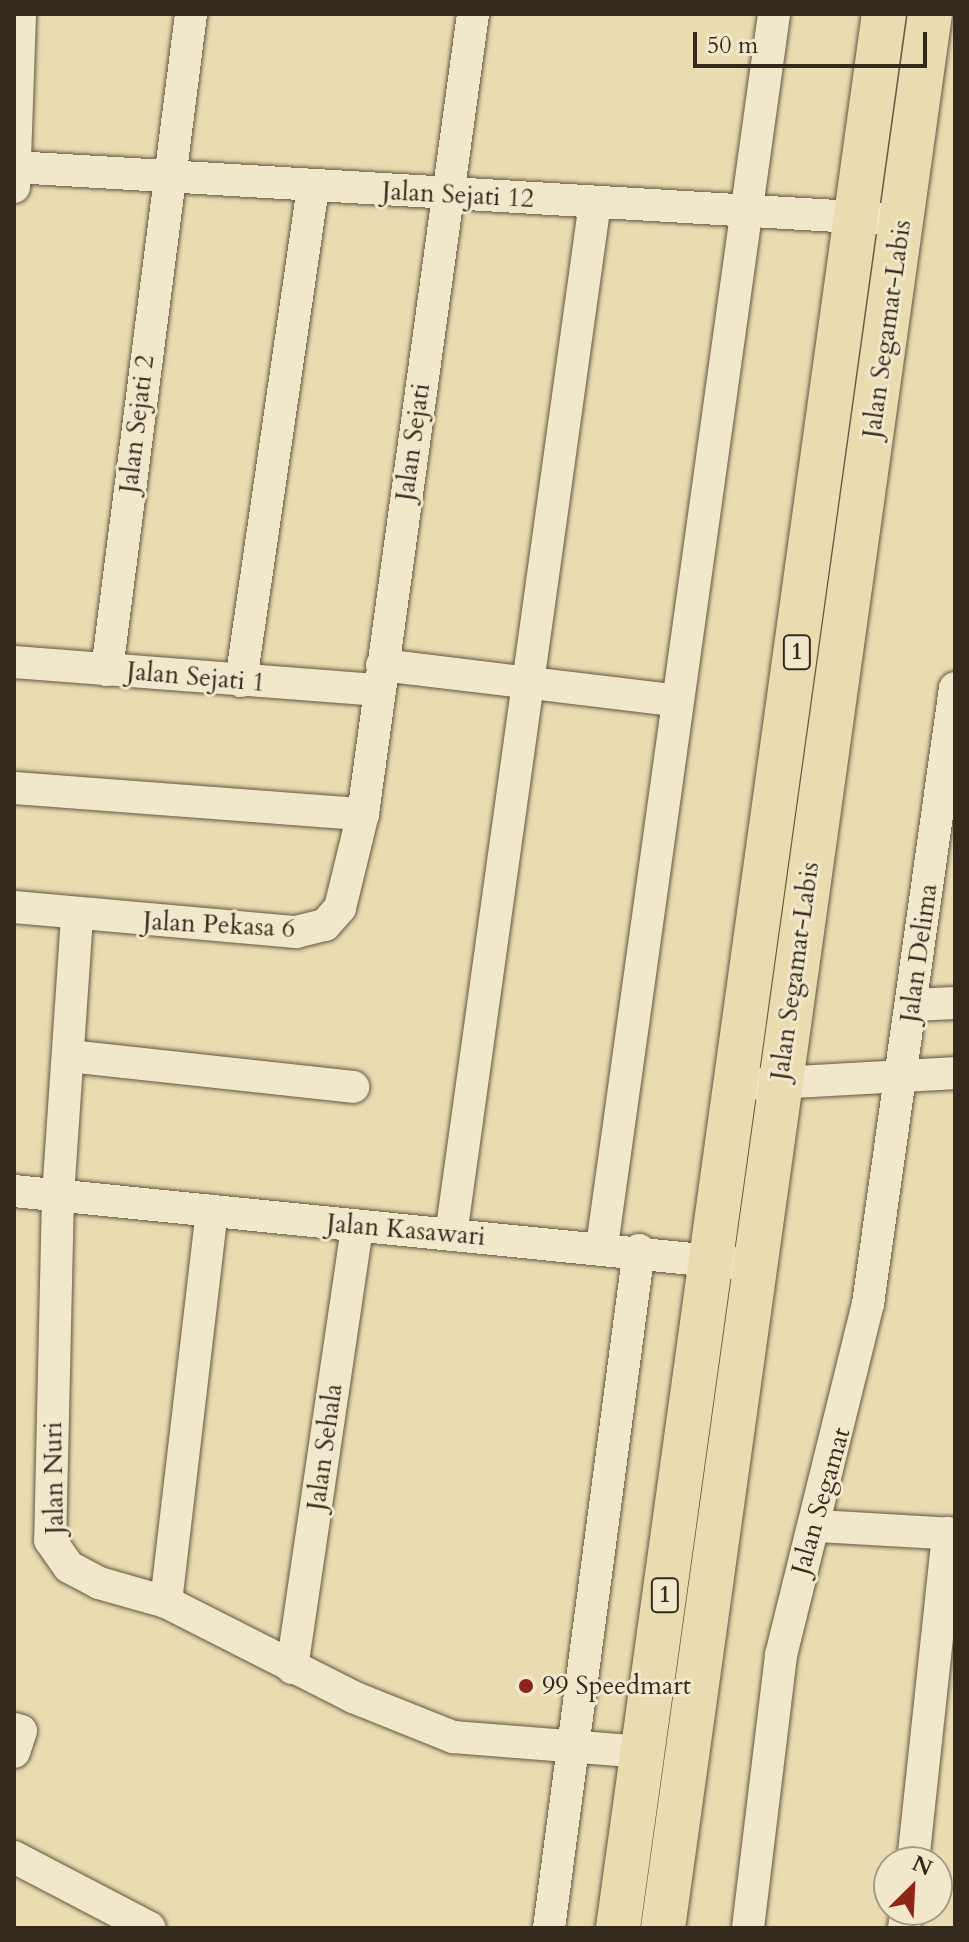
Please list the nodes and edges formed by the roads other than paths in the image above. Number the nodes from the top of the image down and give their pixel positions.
1 (20, 14) edge
2 (191, 14) edge
3 (473, 14) edge
4 (774, 14) edge
5 (884, 14) edge
6 (930, 14) edge
7 (15, 174) edge
8 (168, 179) junction
9 (313, 188) junction
10 (447, 193) junction
11 (595, 203) junction
12 (745, 212) junction
13 (857, 217) junction
14 (903, 220) junction
15 (14, 662) edge
16 (107, 670) junction
17 (380, 678) junction
18 (241, 681) junction
19 (527, 683) junction
20 (955, 688) edge
21 (673, 700) junction
22 (953, 721) edge
23 (14, 788) edge
24 (363, 814) junction
25 (14, 907) edge
26 (77, 917) junction
27 (955, 1003) edge
28 (913, 1005) junction
29 (69, 1056) junction
30 (955, 1073) edge
31 (902, 1075) junction
32 (779, 1083) junction
33 (737, 1086) junction
34 (353, 1087) dead end
35 (14, 1191) edge
36 (58, 1195) junction
37 (212, 1211) junction
38 (357, 1226) junction
39 (451, 1235) junction
40 (602, 1246) junction
41 (639, 1250) junction
42 (733, 1263) junction
43 (817, 1526) junction
44 (952, 1533) edge
45 (166, 1602) junction
46 (292, 1668) junction
47 (567, 1749) junction
48 (643, 1752) junction
49 (915, 1846) edge
50 (14, 1857) edge
51 (150, 1928) edge
52 (549, 1928) edge
53 (618, 1928) edge
54 (663, 1928) edge
55 (748, 1928) edge

1 - 7 street
2 - 8 street, Jalan Sejati 2
3 - 10 street, Jalan Sejati
4 - 12 street
5 - 13 highway, Jalan Segamat-Labis / 1
6 - 14 highway, Jalan Segamat-Labis / 1
7 - 8 street, Jalan Sejati 12
8 - 9 street, Jalan Sejati 12
8 - 16 street, Jalan Sejati 2
9 - 10 street, Jalan Sejati 12
9 - 18 street
10 - 11 street, Jalan Sejati 12
10 - 17 street, Jalan Sejati
11 - 12 street, Jalan Sejati 12
11 - 19 street
12 - 13 street, Jalan Sejati 12
12 - 21 street
13 - 14 street, Jalan Sejati 12
13 - 33 highway, Jalan Segamat-Labis / 1
14 - 32 highway, Jalan Segamat-Labis / 1
15 - 16 street, Jalan Sejati 1
16 - 18 street, Jalan Sejati 1
17 - 18 street, Jalan Sejati 1
17 - 19 street, Jalan Sejati 1
17 - 24 street, Jalan Pekasa 6
19 - 21 street, Jalan Sejati 1
19 - 39 street
20 - 22 street, Jalan Delima
21 - 40 street
22 - 28 street, Jalan Delima
23 - 24 street
24 - 26 street, Jalan Pekasa 6
25 - 26 street, Jalan Pekasa 6
26 - 29 street, Jalan Nuri
27 - 28 street
28 - 31 street, Jalan Delima
29 - 34 street
29 - 36 street, Jalan Nuri
30 - 31 street
31 - 32 street
31 - 43 street, Jalan Segamat
32 - 33 street
32 - 42 highway, Jalan Segamat-Labis / 1
33 - 42 highway, Jalan Segamat-Labis / 1
35 - 36 street, Jalan Kasawari
36 - 37 street, Jalan Kasawari
36 - 45 street, Jalan Nuri
37 - 38 street, Jalan Kasawari
37 - 45 street
38 - 39 street, Jalan Kasawari
38 - 46 street, Jalan Sehala
39 - 40 street, Jalan Kasawari
40 - 41 street, Jalan Kasawari
41 - 42 street, Jalan Kasawari
41 - 47 street
42 - 48 highway, Jalan Segamat-Labis / 1
42 - 54 highway, Jalan Segamat-Labis / 1
43 - 44 street
43 - 55 street, Jalan Segamat
44 - 49 street
45 - 46 street, Jalan Nuri
46 - 47 street, Jalan Nuri
47 - 48 street, Jalan Nuri
47 - 52 street
48 - 53 highway, Jalan Segamat-Labis / 1
50 - 51 street

